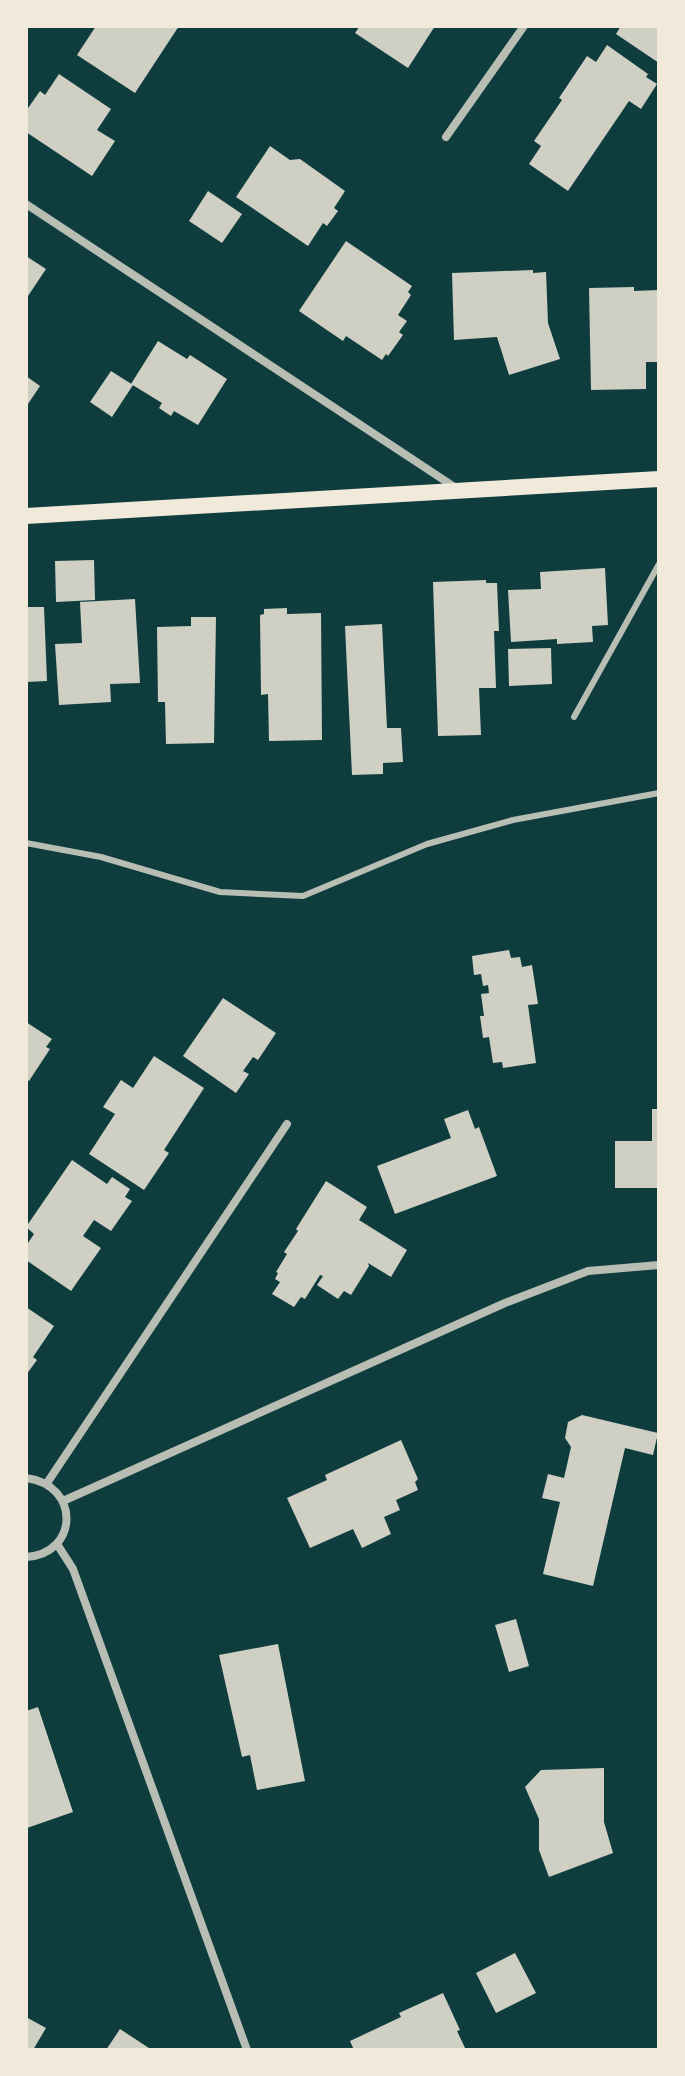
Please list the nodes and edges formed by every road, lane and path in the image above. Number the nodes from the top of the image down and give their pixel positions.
1 (524, 26) edge
2 (446, 137) dead end
3 (26, 204) edge
4 (659, 479) edge
5 (461, 491) junction
6 (26, 516) edge
7 (659, 564) edge
8 (574, 717) dead end
9 (659, 793) edge
10 (26, 843) edge
11 (287, 1124) dead end
12 (659, 1265) edge
13 (26, 1478) edge
14 (47, 1483) junction
15 (63, 1501) junction
16 (57, 1544) junction
17 (26, 1557) edge
18 (247, 2050) edge

1 - 2 street
3 - 5 street
4 - 5 main road
5 - 6 main road
7 - 8 lane
9 - 10 lane
11 - 14 street
12 - 15 street
13 - 14 street
14 - 15 street
15 - 16 street
16 - 17 street
16 - 18 street

